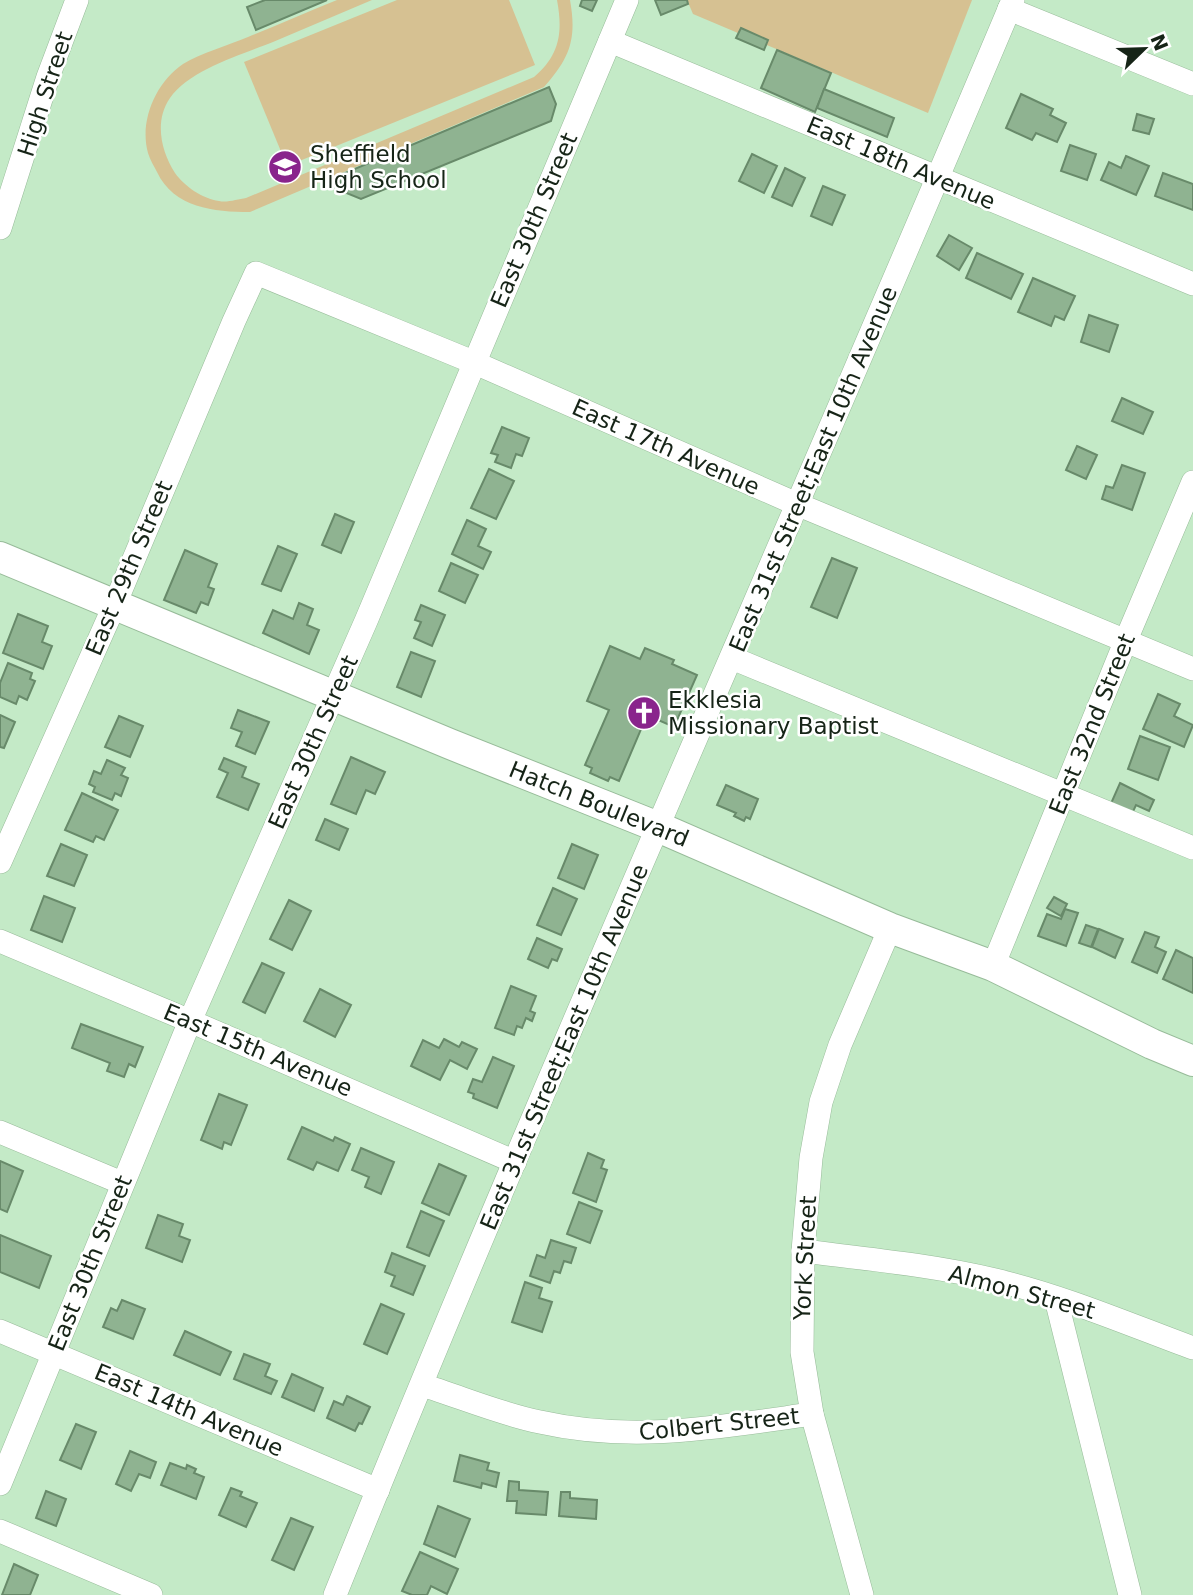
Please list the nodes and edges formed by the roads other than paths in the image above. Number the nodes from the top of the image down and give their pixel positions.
1 (77, 0) edge
2 (626, 0) edge
3 (1011, 5) edge
4 (610, 41) junction
5 (1193, 84) edge
6 (938, 178) junction
7 (0, 228) edge
8 (256, 274) joint
9 (1193, 284) edge
10 (473, 362) junction
11 (1193, 482) edge
12 (799, 505) junction
13 (0, 557) edge
14 (115, 604) junction
15 (1126, 640) junction
16 (732, 658) junction
17 (1193, 669) edge
18 (334, 695) junction
19 (1063, 796) junction
20 (658, 827) junction
21 (1193, 848) edge
22 (0, 862) edge
23 (890, 928) junction
24 (0, 941) edge
25 (993, 966) junction
26 (190, 1021) junction
27 (1193, 1061) edge
28 (0, 1132) edge
29 (515, 1162) junction
30 (122, 1183) junction
31 (803, 1251) junction
32 (1055, 1298) junction
33 (0, 1331) edge
34 (1193, 1348) edge
35 (54, 1353) junction
36 (422, 1385) junction
37 (812, 1414) junction
38 (0, 1484) edge
39 (378, 1490) junction
40 (0, 1531) edge
41 (151, 1595) edge
42 (335, 1595) edge
43 (862, 1595) edge
44 (1130, 1595) edge

1 - 7 street, High Street
2 - 4 street, East 30th Street
3 - 5 street
3 - 6 street, East 31st Street;East 10th Avenue
4 - 6 street, East 18th Avenue
4 - 10 street, East 30th Street
6 - 9 street, East 18th Avenue
6 - 12 street, East 31st Street;East 10th Avenue
8 - 10 street, East 17th Avenue
8 - 14 street, East 29th Street
10 - 12 street, East 17th Avenue
10 - 18 street, East 30th Street
11 - 15 street, East 32nd Street
12 - 15 street, East 17th Avenue
12 - 16 street, East 31st Street;East 10th Avenue
13 - 14 main road, Hatch Boulevard
14 - 18 main road, Hatch Boulevard
14 - 22 street, East 29th Street
15 - 17 street, East 17th Avenue
15 - 19 street, East 32nd Street
16 - 19 street
16 - 20 street, East 31st Street;East 10th Avenue
18 - 20 main road, Hatch Boulevard
18 - 26 street, East 30th Street
19 - 21 street
19 - 25 street, East 32nd Street
20 - 23 main road, Hatch Boulevard
20 - 29 street, East 31st Street;East 10th Avenue
23 - 25 main road, Hatch Boulevard
23 - 31 street, York Street
24 - 26 street, East 15th Avenue
25 - 27 main road, Hatch Boulevard
26 - 29 street, East 15th Avenue
26 - 30 street, East 30th Street
28 - 30 street
29 - 36 street, East 31st Street;East 10th Avenue
30 - 35 street, East 30th Street
31 - 32 street, Almon Street
31 - 37 street, York Street
32 - 34 street, Almon Street
32 - 44 street
33 - 35 street, East 14th Avenue
35 - 38 street, East 30th Street
35 - 39 street, East 14th Avenue
36 - 37 street, Colbert Street
36 - 39 street, East 31st Street;East 10th Avenue
37 - 43 street, York Street
39 - 42 street, East 31st Street;East 10th Avenue
40 - 41 street

